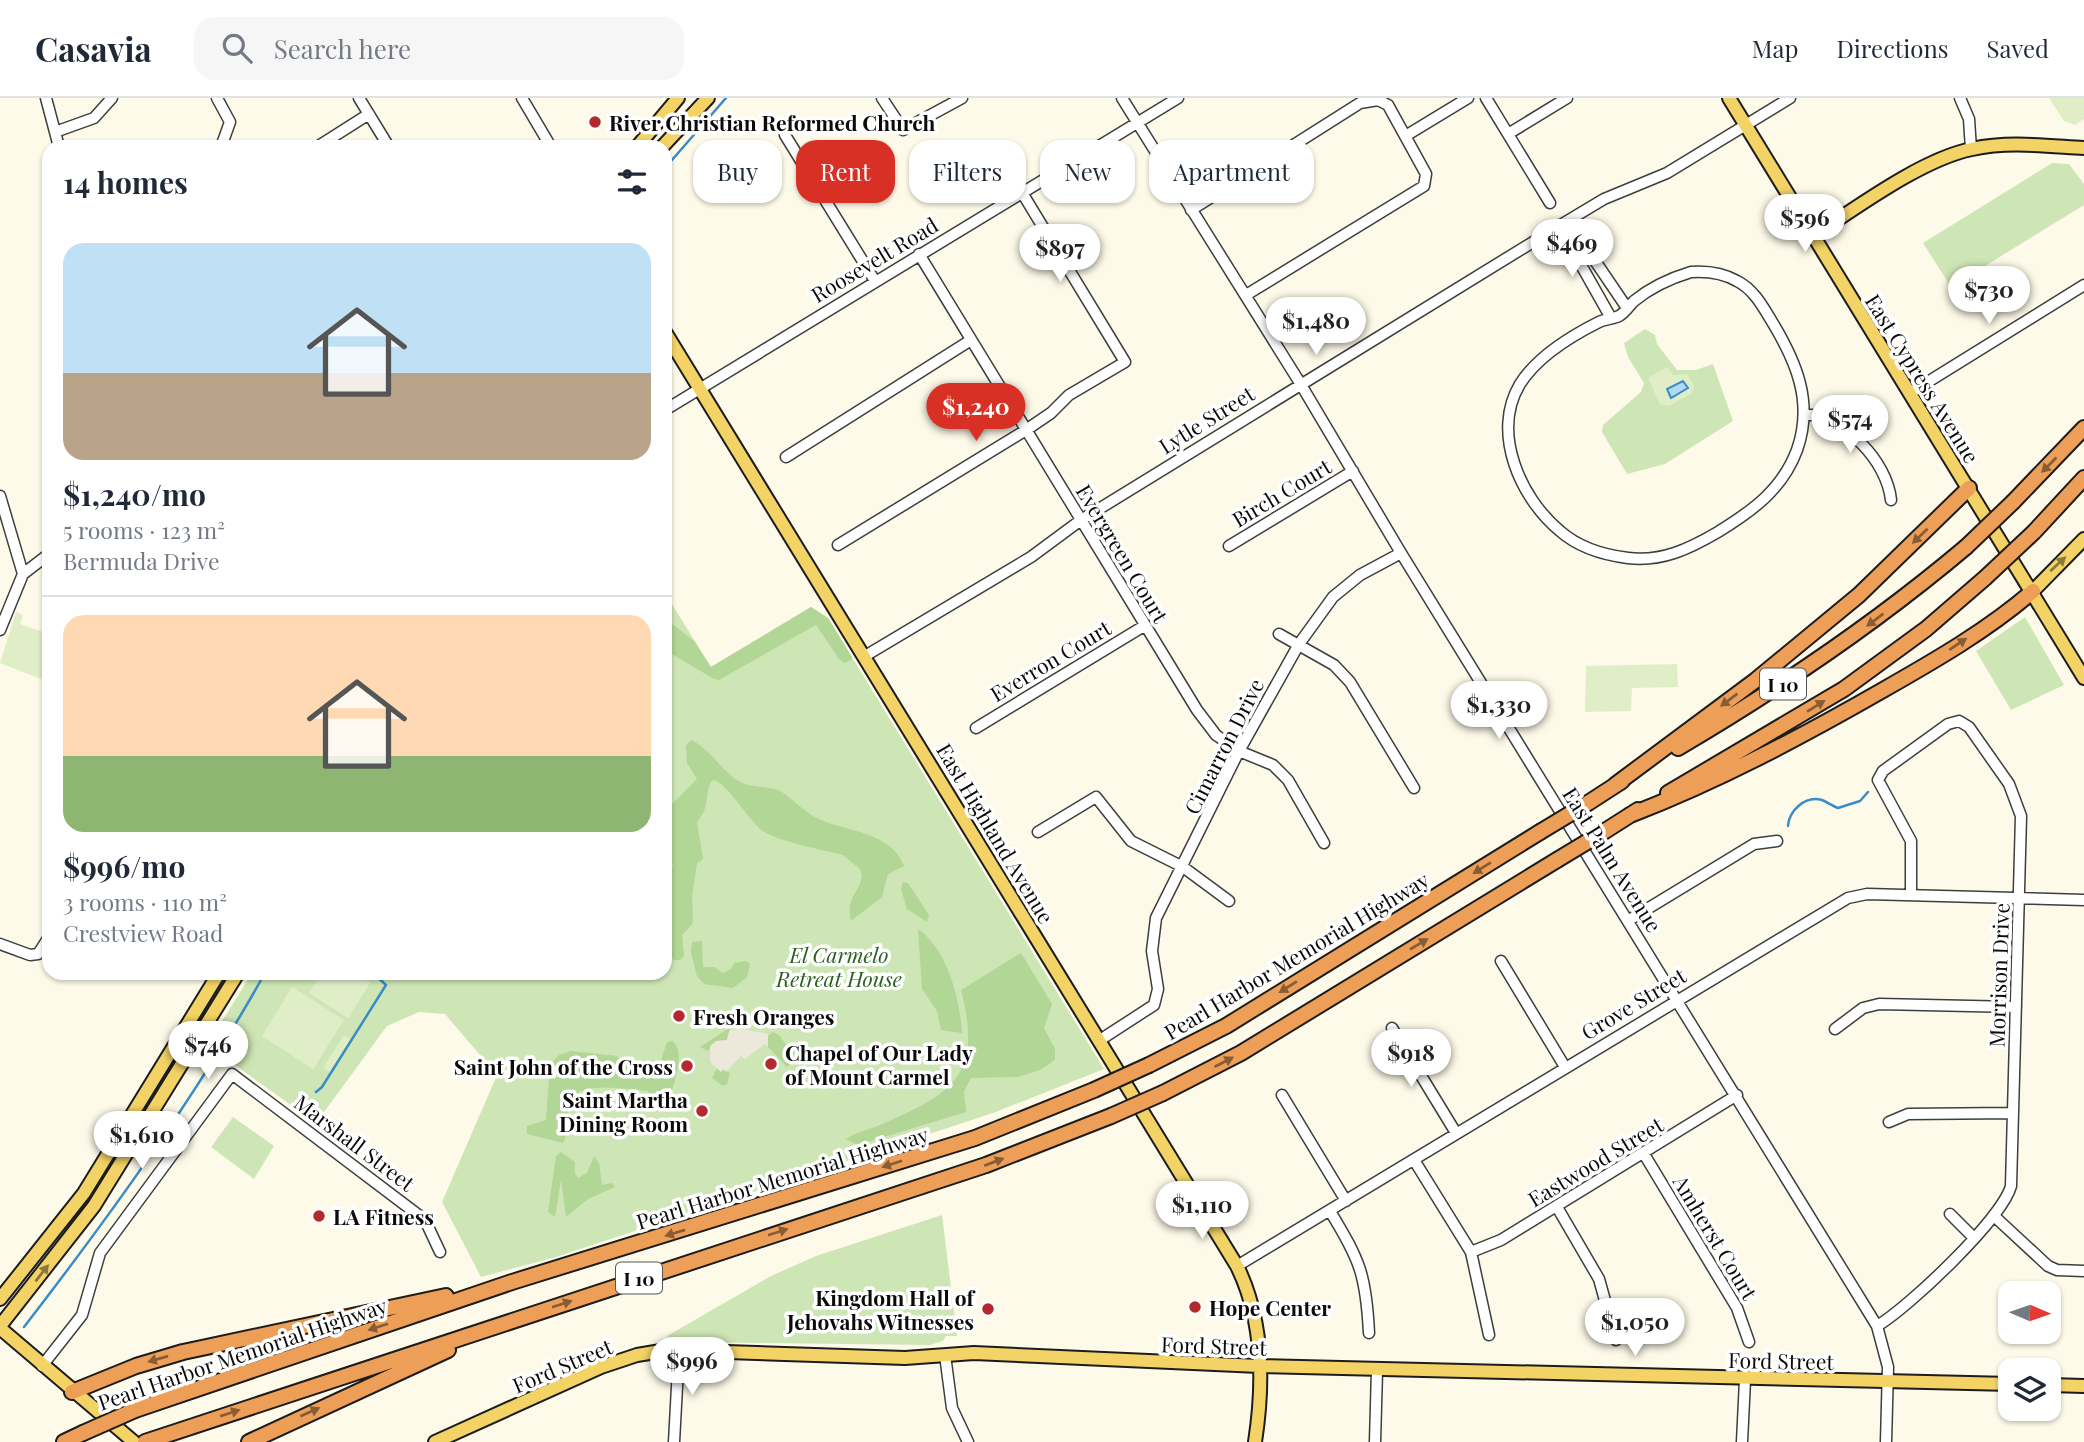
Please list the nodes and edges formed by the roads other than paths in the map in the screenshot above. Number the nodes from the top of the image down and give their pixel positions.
1 (46, 98) edge
2 (112, 98) edge
3 (216, 98) edge
4 (359, 98) edge
5 (522, 98) edge
6 (678, 98) edge
7 (708, 98) edge
8 (882, 98) edge
9 (962, 98) edge
10 (1122, 98) edge
11 (1178, 98) edge
12 (1468, 98) edge
13 (1486, 98) edge
14 (1567, 98) edge
15 (1729, 98) edge
16 (1790, 98) edge
17 (1959, 98) edge
18 (369, 114) junction
19 (1137, 123) junction
20 (1746, 125) junction
21 (55, 132) junction
22 (1508, 134) junction
23 (785, 135) dead end
24 (1407, 135) junction
25 (57, 140) edge
26 (224, 140) edge
27 (328, 140) edge
28 (385, 140) edge
29 (547, 140) edge
30 (643, 140) edge
31 (669, 140) edge
32 (2084, 148) edge
33 (1971, 149) junction
34 (1026, 188) edge
35 (1026, 199) edge
36 (1002, 203) edge
37 (1550, 203) dead end
38 (1191, 210) junction
39 (1563, 223) junction
40 (1813, 236) junction
41 (919, 254) junction
42 (875, 281) junction
43 (2084, 285) edge
44 (1246, 295) junction
45 (1628, 308) junction
46 (1611, 318) junction
47 (971, 340) junction
48 (672, 343) edge
49 (1300, 383) junction
50 (700, 388) junction
51 (1910, 393) junction
52 (672, 406) edge
53 (1804, 414) junction
54 (2084, 428) edge
55 (1026, 430) junction
56 (786, 457) dead end
57 (1353, 471) junction
58 (2084, 478) edge
59 (1969, 488) junction
60 (0, 496) edge
61 (1891, 500) dead end
62 (1081, 520) junction
63 (2084, 539) edge
64 (838, 545) dead end
65 (1229, 547) dead end
66 (1401, 553) junction
67 (42, 559) edge
68 (23, 574) junction
69 (2033, 591) junction
70 (1144, 626) junction
71 (0, 630) edge
72 (1279, 634) dead end
73 (1299, 644) junction
74 (865, 656) junction
75 (2084, 678) edge
76 (976, 727) dead end
77 (1239, 751) junction
78 (1615, 785) junction
79 (1414, 788) dead end
80 (1630, 815) junction
81 (1038, 832) dead end
82 (1777, 841) dead end
83 (1324, 843) dead end
84 (1183, 867) junction
85 (1911, 895) junction
86 (2020, 898) junction
87 (2084, 900) edge
88 (1229, 901) dead end
89 (1629, 920) junction
90 (0, 944) edge
91 (42, 948) edge
92 (1501, 961) dead end
93 (215, 980) edge
94 (234, 980) edge
95 (1677, 998) junction
96 (2016, 1007) junction
97 (1392, 1028) dead end
98 (1835, 1028) dead end
99 (1100, 1040) junction
100 (1565, 1067) junction
101 (1282, 1095) dead end
102 (1737, 1096) junction
103 (2012, 1114) junction
104 (1889, 1122) dead end
105 (1456, 1133) junction
106 (1644, 1154) junction
107 (1414, 1160) junction
108 (1346, 1201) junction
109 (1557, 1207) junction
110 (1329, 1211) junction
111 (1950, 1214) dead end
112 (1994, 1216) junction
113 (1973, 1237) junction
114 (440, 1252) dead end
115 (1471, 1252) junction
116 (1237, 1266) junction
117 (2084, 1271) edge
118 (512, 1282) junction
119 (0, 1299) edge
120 (523, 1317) junction
121 (1877, 1326) junction
122 (0, 1327) edge
123 (1369, 1333) dead end
124 (1489, 1335) dead end
125 (1616, 1340) dead end
126 (1749, 1342) dead end
127 (679, 1350) junction
128 (945, 1355) junction
129 (43, 1366) junction
130 (1259, 1366) junction
131 (1377, 1370) junction
132 (1745, 1380) junction
133 (1888, 1381) junction
134 (1998, 1384) edge
135 (2061, 1385) edge
136 (2084, 1386) edge
137 (72, 1392) junction
138 (64, 1442) edge
139 (134, 1442) edge
140 (145, 1442) edge
141 (249, 1442) edge
142 (435, 1442) edge
143 (674, 1442) edge
144 (968, 1442) edge
145 (1255, 1442) edge
146 (1375, 1442) edge
147 (1742, 1442) edge
148 (1886, 1442) edge

1 - 21 street
2 - 21 street
3 - 26 street
4 - 18 street
5 - 29 street
6 - 30 main road
7 - 31 main road
8 - 9 street
10 - 19 street, East Palm Avenue
11 - 19 street, Roosevelt Road
12 - 24 street
13 - 22 street
14 - 22 street
15 - 20 main road, East Cypress Avenue
16 - 20 street, Lytle Street
17 - 33 street
18 - 27 street
18 - 28 street
19 - 34 street, Roosevelt Road
19 - 38 street, East Palm Avenue
20 - 39 street, Lytle Street
20 - 40 main road, East Cypress Avenue
21 - 25 street
22 - 37 street
23 - 42 street
24 - 38 street
24 - 44 street
32 - 33 main road
33 - 40 main road
35 - 55 street
36 - 41 street, Roosevelt Road
38 - 44 street, East Palm Avenue
39 - 45 street
39 - 46 street
39 - 49 street, Lytle Street
40 - 51 main road, East Cypress Avenue
41 - 42 street, Roosevelt Road
41 - 47 street, Evergreen Court
42 - 50 street, Roosevelt Road
43 - 51 street
44 - 49 street, East Palm Avenue
45 - 46 street
45 - 53 street
46 - 53 street
47 - 55 street, Evergreen Court
47 - 56 street
48 - 50 main road, East Highland Avenue
49 - 57 street, East Palm Avenue
49 - 62 street, Lytle Street
50 - 52 street, Roosevelt Road
50 - 74 main road, East Highland Avenue
51 - 59 main road, East Cypress Avenue
53 - 61 street
54 -> 78 highway, Pearl Harbor Memorial Highway / I 10, bridge
55 - 62 street, Evergreen Court
55 - 64 street
57 - 65 street, Birch Court
57 - 66 street, East Palm Avenue
80 -> 58 highway, I 10, bridge
59 - 69 main road, East Cypress Avenue
59 -> 78 highway
60 - 68 street
62 - 70 street, Evergreen Court
62 - 74 street, Lytle Street
69 -> 63 main road
66 - 73 street, Cimarron Drive
66 - 89 street, East Palm Avenue
67 - 68 street
68 - 71 street
69 - 75 main road, East Cypress Avenue
80 -> 69 highway
70 - 76 street, Everron Court
70 - 77 street, Evergreen Court
72 - 73 street
73 - 77 street, Cimarron Drive
73 - 79 street
74 - 99 main road, East Highland Avenue
77 - 83 street, Evergreen Court
77 - 84 street, Cimarron Drive
78 -> 118 highway, Pearl Harbor Memorial Highway / I 10, bridge
120 -> 80 highway, I 10, bridge
81 - 84 street
82 - 89 street
84 - 88 street
84 - 99 street, Cimarron Drive
85 - 86 street, Grove Street
85 - 86 street, Morrison Drive
85 - 95 street, Grove Street
86 - 87 street, Grove Street
86 - 96 street, Morrison Drive
89 - 95 street, East Palm Avenue
90 - 91 street
92 - 100 street
93 - 119 main road
122 -> 94 main road
95 - 100 street, Grove Street
95 - 102 street, East Palm Avenue
96 - 98 street
96 - 103 street, Morrison Drive
97 - 105 street
99 - 116 main road, East Highland Avenue
100 - 105 street, Grove Street
101 - 108 street
102 - 106 street, Eastwood Street
102 - 121 street, East Palm Avenue
103 - 104 street
103 - 112 street, Morrison Drive
105 - 107 street, Grove Street
106 - 109 street, Eastwood Street
106 - 126 street, Amherst Court
107 - 108 street, Grove Street
107 - 115 street
108 - 110 street, Grove Street
109 - 115 street, Eastwood Street
109 - 125 street
110 - 116 street, Grove Street
110 - 123 street
111 - 113 street
112 - 113 street, Morrison Drive
112 - 117 street
113 - 121 street, Morrison Drive
114 - 129 street, Marshall Street
115 - 124 street
116 - 130 main road, East Highland Avenue
118 -> 137 highway
118 -> 138 highway, Pearl Harbor Memorial Highway / I 10, bridge
140 -> 120 highway, I 10
141 -> 120 highway
121 - 133 street, East Palm Avenue
122 - 129 main road
127 - 128 main road, Ford Street
127 - 142 main road, Ford Street
127 - 143 street
128 - 130 main road, Ford Street
128 - 144 street
129 - 137 main road
130 - 131 main road, Ford Street
130 - 145 main road, East Highland Avenue
131 - 132 main road, Ford Street
131 - 146 street
132 - 133 main road, Ford Street
132 - 147 street
133 - 134 main road, Ford Street
133 - 148 street, East Palm Avenue
135 - 136 main road
137 - 139 main road

